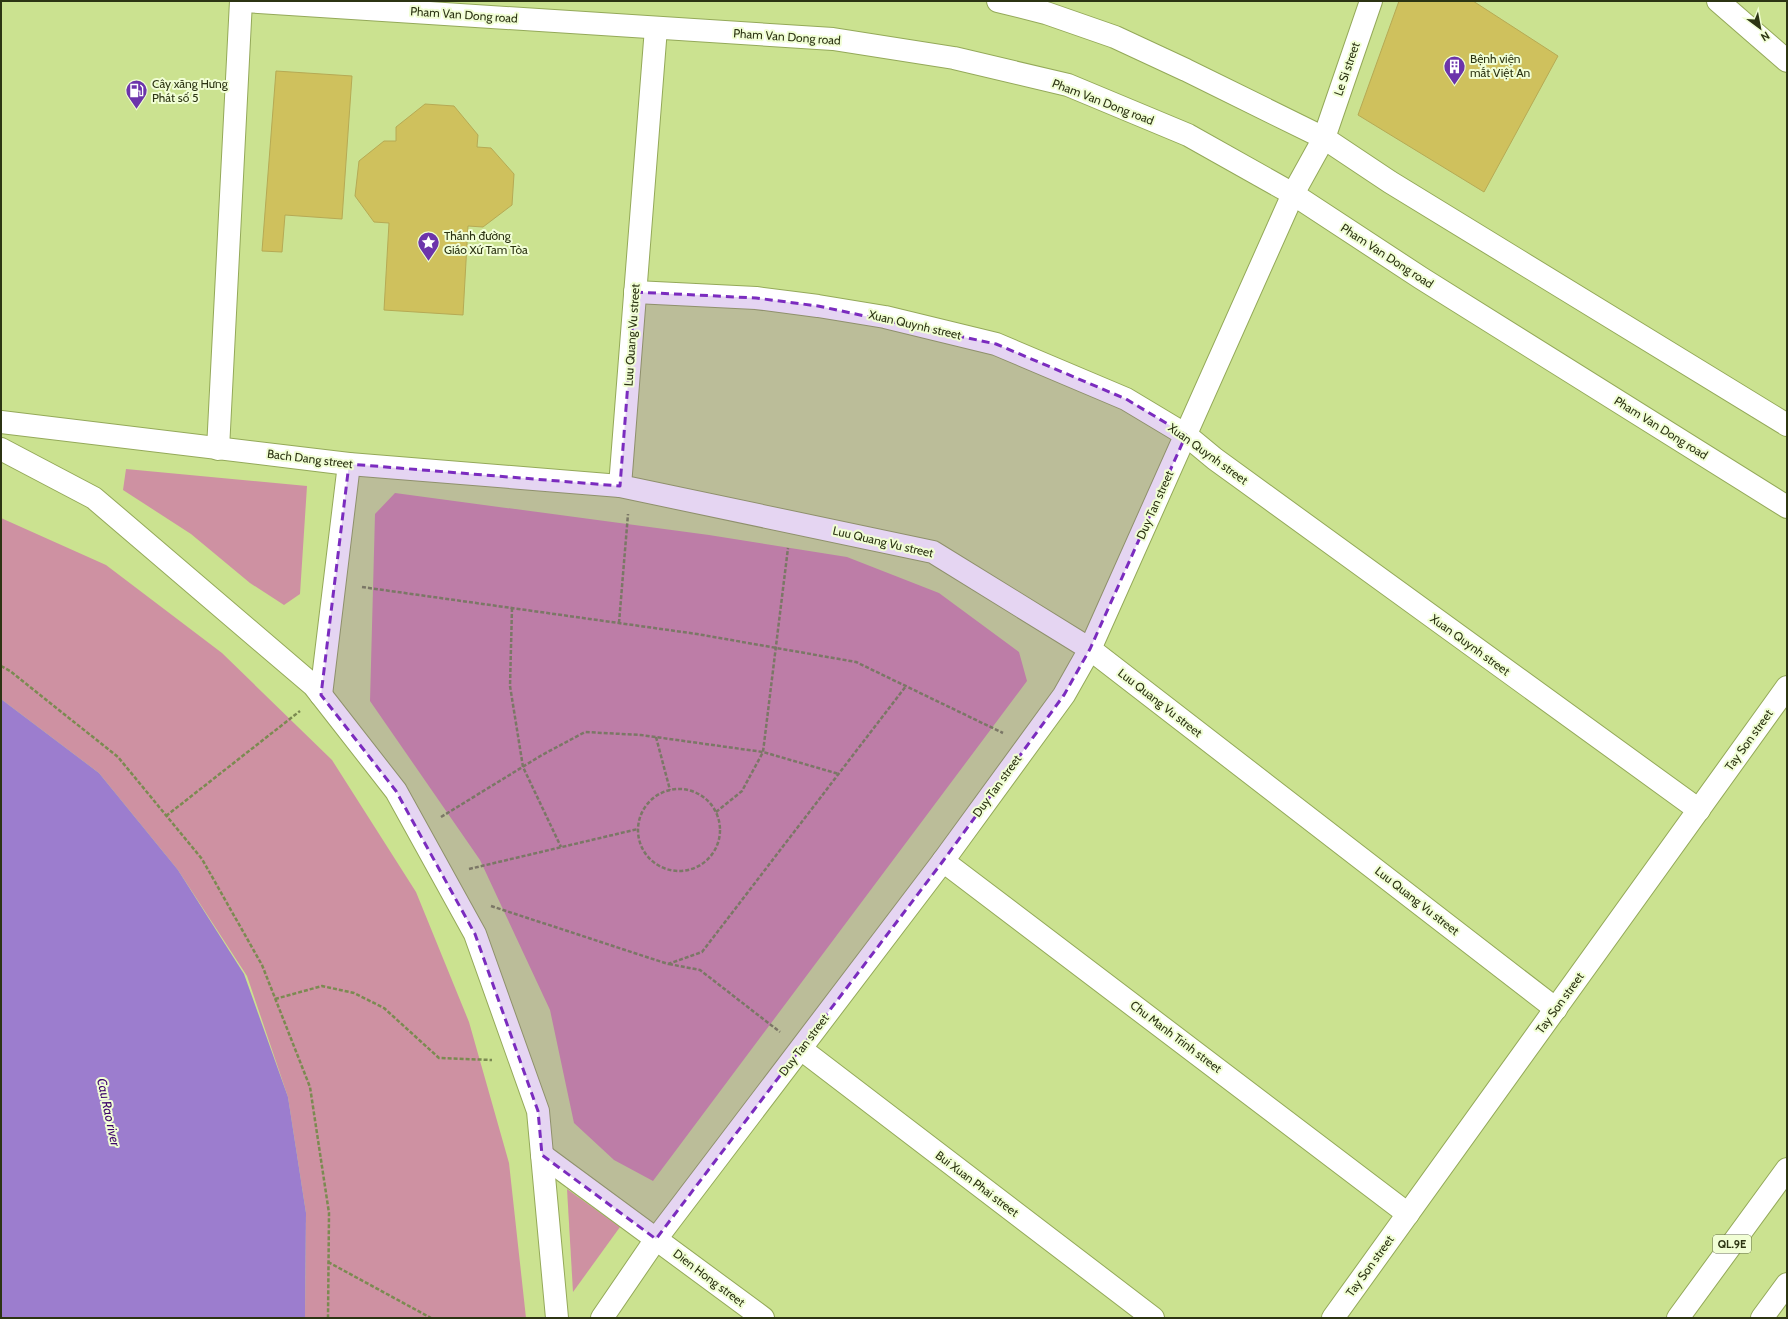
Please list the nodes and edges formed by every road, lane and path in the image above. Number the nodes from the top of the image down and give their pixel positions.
1 (241, 1) edge
2 (244, 1) edge
3 (998, 1) edge
4 (1371, 1) edge
5 (1718, 1) edge
6 (656, 28) junction
7 (1787, 61) edge
8 (1324, 138) junction
9 (1292, 194) junction
10 (635, 292) junction
11 (1, 422) edge
12 (1787, 425) edge
13 (1186, 435) junction
14 (1, 448) edge
15 (218, 448) junction
16 (348, 464) junction
17 (625, 487) junction
18 (1787, 507) edge
19 (791, 522) junction
20 (334, 583) junction
21 (512, 608) junction
22 (619, 623) junction
23 (777, 648) junction
24 (1090, 649) junction
25 (1, 666) edge
26 (906, 686) junction
27 (1787, 687) edge
28 (321, 695) junction
29 (656, 736) junction
30 (1027, 744) junction
31 (763, 752) junction
32 (523, 767) junction
33 (839, 774) junction
34 (670, 790) junction
35 (1699, 810) junction
36 (716, 812) junction
37 (166, 816) junction
38 (638, 829) junction
39 (419, 831) junction
40 (560, 847) junction
41 (943, 861) junction
42 (448, 884) junction
43 (668, 964) junction
44 (275, 999) junction
45 (1556, 1009) junction
46 (801, 1049) junction
47 (521, 1062) junction
48 (542, 1155) junction
49 (1787, 1169) edge
50 (1408, 1214) junction
51 (656, 1239) junction
52 (328, 1262) junction
53 (1787, 1284) edge
54 (328, 1318) edge
55 (431, 1318) edge
56 (557, 1318) edge
57 (602, 1318) edge
58 (763, 1318) edge
59 (1153, 1318) edge
60 (1333, 1318) edge
61 (1678, 1318) edge
62 (1762, 1318) edge

1 - 15 street
2 - 6 street, Pham Van Dong road
3 - 8 street
4 - 8 street, Le Si street
5 - 7 street
6 - 9 street, Pham Van Dong road
6 - 10 street, Luu Quang Vu street
8 - 9 street, Le Si street
8 - 12 street
9 - 13 street, Duy Tan street
9 - 18 street, Pham Van Dong road
10 - 13 street, Xuan Quynh street
10 - 17 street, Luu Quang Vu street
11 - 15 street, Bach Dang street
13 - 24 street, Duy Tan street
13 - 35 street, Xuan Quynh street
14 - 28 street
15 - 16 street, Bach Dang street
16 - 17 street, Bach Dang street
16 - 20 street
17 - 19 street, Luu Quang Vu street
17 - 22 path
19 - 23 path
19 - 24 street, Luu Quang Vu street
20 - 21 path
20 - 28 street
21 - 22 path
21 - 32 path
22 - 23 path
23 - 26 path
23 - 31 path
24 - 30 street, Duy Tan street
24 - 45 street, Luu Quang Vu street
25 - 37 path
26 - 30 path
26 - 33 path
27 - 35 street, Tay Son street
28 - 37 path
28 - 39 street
29 - 31 path
29 - 32 path
29 - 34 path
30 - 41 street, Duy Tan street
31 - 33 path
31 - 36 path
32 - 39 path
32 - 40 path
33 - 43 path
34 - 36 path
34 - 38 path
35 - 45 street, Tay Son street
36 - 38 path
37 - 44 path
38 - 40 path
39 - 42 street
40 - 42 path
41 - 46 street, Duy Tan street
41 - 50 street, Chu Manh Trinh street
42 - 43 path
42 - 47 street
43 - 46 path
44 - 47 path
44 - 52 path
45 - 50 street, Tay Son street
46 - 51 street, Duy Tan street
46 - 59 street, Bui Xuan Phai street
47 - 48 street
48 - 51 street, Dien Hong street
48 - 56 street
49 - 61 street, QL.9E
50 - 60 street, Tay Son street
51 - 57 street, Duy Tan street
51 - 58 street, Dien Hong street
52 - 54 path
52 - 55 path
53 - 62 street

